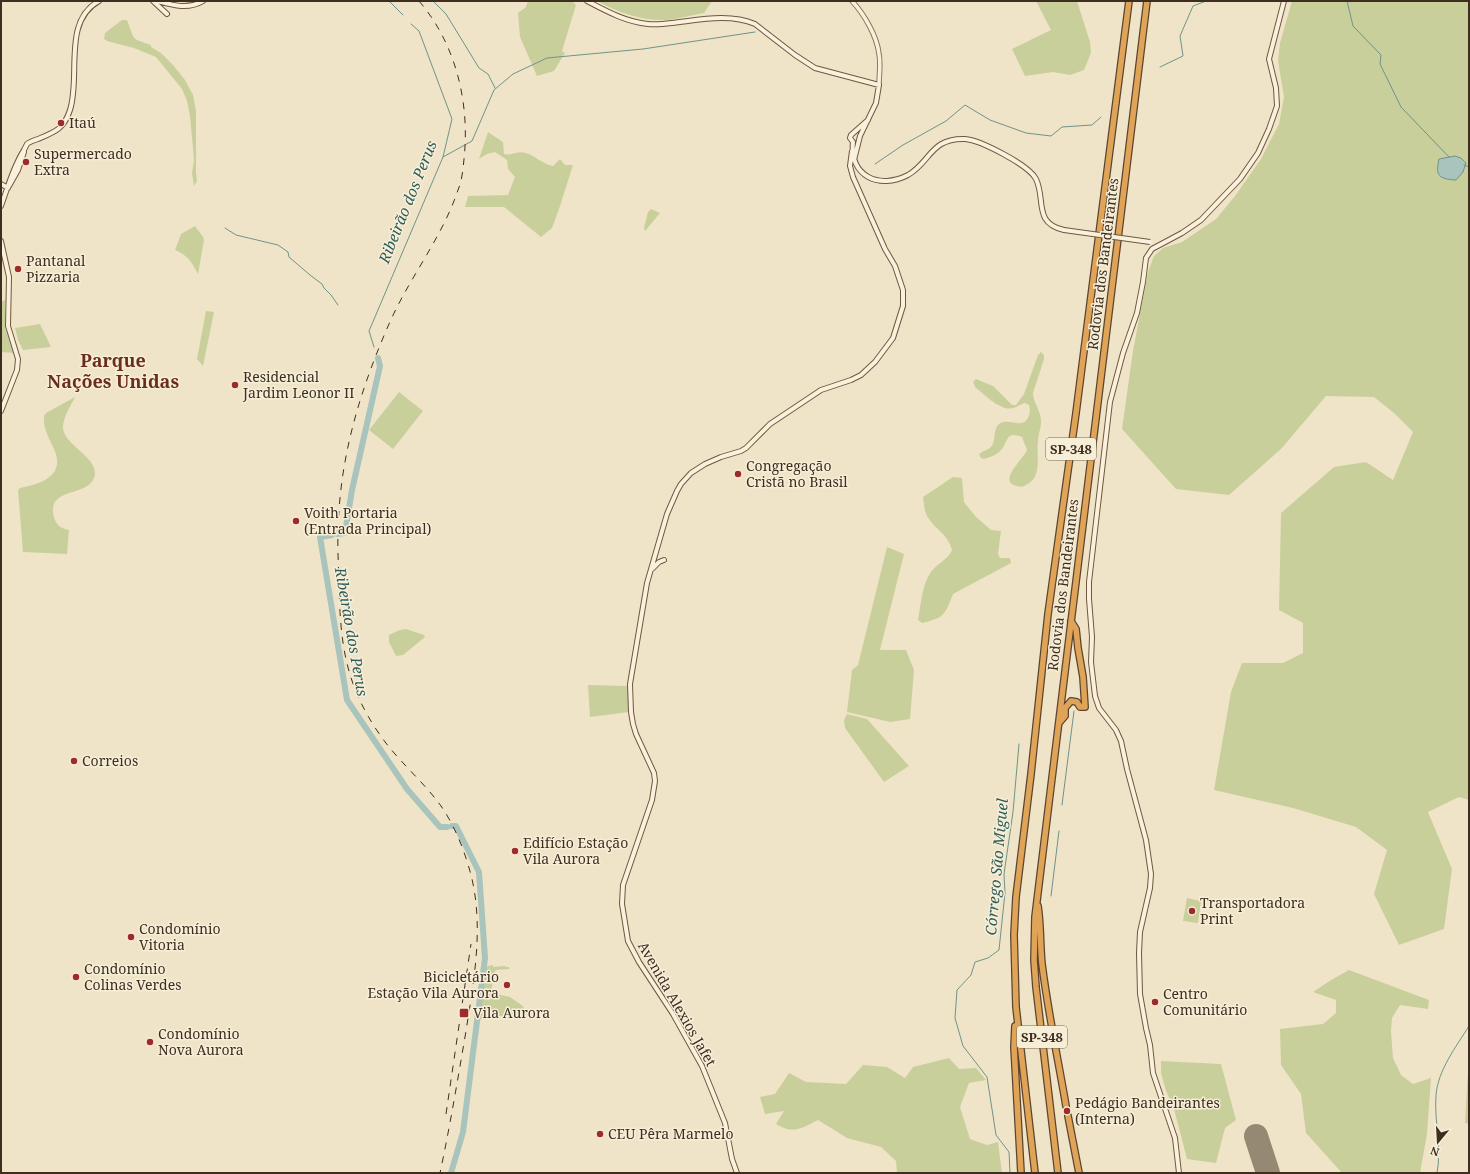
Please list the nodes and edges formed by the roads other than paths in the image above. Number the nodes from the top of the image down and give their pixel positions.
1 (99, 1) edge
2 (153, 1) edge
3 (157, 1) edge
4 (203, 1) edge
5 (587, 1) edge
6 (852, 1) edge
7 (1129, 1) edge
8 (1147, 1) edge
9 (1284, 1) edge
10 (167, 14) dead end
11 (879, 85) junction
12 (868, 120) junction
13 (854, 132) junction
14 (860, 136) junction
15 (858, 141) junction
16 (853, 142) junction
17 (852, 151) junction
18 (854, 161) junction
19 (852, 172) junction
20 (1, 184) edge
21 (8, 188) junction
22 (1, 206) edge
23 (1, 241) edge
24 (1160, 245) junction
25 (1, 411) edge
26 (664, 560) dead end
27 (650, 572) junction
28 (1071, 621) junction
29 (1058, 723) junction
30 (1037, 900) junction
31 (1016, 1007) junction
32 (1066, 1106) dead end
33 (1068, 1116) dead end
34 (737, 1173) edge
35 (1021, 1173) edge
36 (1035, 1173) edge
37 (1058, 1173) edge
38 (1079, 1173) edge
39 (1179, 1173) edge

1 - 21 main road
2 - 10 main road
3 - 4 main road
5 - 11 main road
6 - 11 street
7 - 31 highway, Rodovia dos Bandeirantes / SP-348
8 - 28 highway, Rodovia dos Bandeirantes / SP-348
9 - 24 main road
11 - 12 main road
12 - 13 main road
12 - 14 main road
13 - 14 main road
13 - 16 main road
14 - 15 main road
15 - 16 main road
15 - 18 main road
16 - 17 main road
17 - 18 main road
17 - 19 main road, Avenida Alexios Jafet
18 - 19 main road
18 - 24 main road, bridge
19 - 27 main road, Avenida Alexios Jafet
20 - 21 main road
21 - 22 main road
23 - 25 main road
24 - 39 main road
26 - 27 main road
27 - 34 main road, Avenida Alexios Jafet
28 - 29 highway, Rodovia dos Bandeirantes / SP-348
28 - 29 highway
29 - 30 highway, Rodovia dos Bandeirantes / SP-348
30 - 32 highway
30 - 37 highway, Rodovia dos Bandeirantes / SP-348
31 - 35 highway
31 - 36 highway, Rodovia dos Bandeirantes / SP-348
33 - 38 highway

